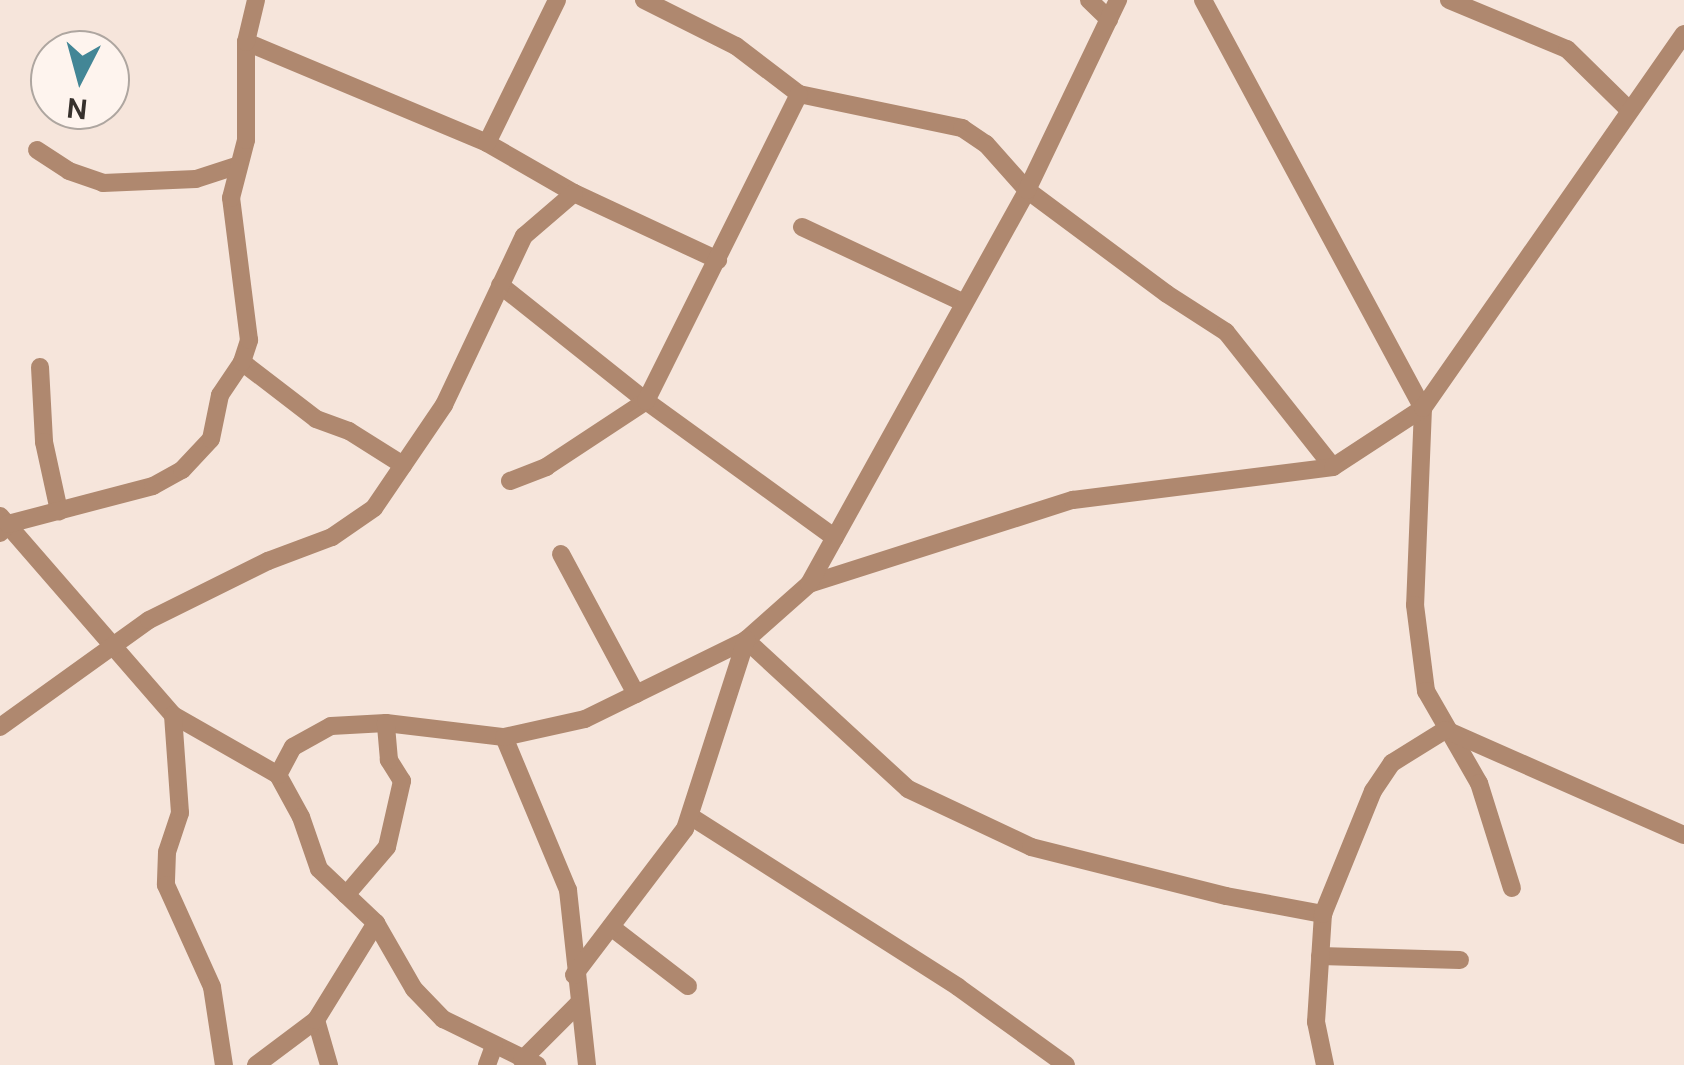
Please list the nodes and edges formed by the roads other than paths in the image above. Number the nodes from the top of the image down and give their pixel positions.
1 (256, 0) edge
2 (558, 0) edge
3 (644, 0) edge
4 (1089, 0) edge
5 (1118, 0) edge
6 (1203, 0) edge
7 (1449, 0) edge
8 (1109, 19) junction
9 (1684, 34) edge
10 (246, 42) junction
11 (798, 94) junction
12 (1628, 110) junction
13 (486, 143) junction
14 (37, 150) dead end
15 (236, 166) junction
16 (1027, 190) junction
17 (574, 193) junction
18 (802, 226) dead end
19 (718, 260) junction
20 (500, 285) junction
21 (964, 303) junction
22 (242, 362) junction
23 (40, 367) dead end
24 (646, 401) junction
25 (1423, 408) junction
26 (403, 464) junction
27 (1334, 467) junction
28 (510, 481) dead end
29 (59, 510) junction
30 (3, 524) edge
31 (835, 538) junction
32 (562, 554) dead end
33 (809, 584) junction
34 (746, 640) junction
35 (112, 644) junction
36 (636, 694) junction
37 (173, 715) junction
38 (386, 723) junction
39 (0, 727) edge
40 (1445, 730) junction
41 (504, 737) junction
42 (278, 775) junction
43 (690, 816) junction
44 (1684, 834) edge
45 (1512, 888) dead end
46 (346, 895) junction
47 (1322, 914) junction
48 (376, 923) junction
49 (611, 927) junction
50 (1320, 956) junction
51 (1460, 960) dead end
52 (574, 976) junction
53 (688, 986) dead end
54 (578, 1004) junction
55 (316, 1020) junction
56 (494, 1046) junction
57 (530, 1063) edge
58 (224, 1065) edge
59 (256, 1065) edge
60 (329, 1065) edge
61 (487, 1065) edge
62 (587, 1065) edge
63 (1066, 1065) edge
64 (1326, 1065) edge

1 - 10 street
2 - 13 street
3 - 11 street
4 - 8 street
5 - 8 street
6 - 25 street
7 - 12 street
8 - 16 street
9 - 12 street
10 - 13 street
10 - 15 street
11 - 16 street
11 - 19 street
12 - 25 street
13 - 17 street
14 - 15 street
15 - 22 street
16 - 21 street
16 - 27 street
17 - 19 street
17 - 20 street
18 - 21 street
19 - 24 street
20 - 24 street
20 - 26 street
21 - 31 street
22 - 26 street
22 - 29 street
23 - 29 street
24 - 28 street
24 - 31 street
25 - 27 street
25 - 40 street
26 - 35 street
27 - 33 street
29 - 30 street
30 - 35 street
31 - 33 street
32 - 36 street
33 - 34 street
34 - 36 street
34 - 43 street
34 - 47 street
35 - 37 street
35 - 39 street
36 - 41 street
37 - 42 street
37 - 58 street
38 - 41 street
38 - 42 street
38 - 46 street
40 - 44 street
40 - 45 street
40 - 47 street
41 - 52 street
42 - 46 street
43 - 49 street
43 - 63 street
46 - 48 street
47 - 50 street
48 - 55 street
48 - 56 street
49 - 52 street
49 - 53 street
50 - 51 street
50 - 64 street
52 - 54 street
54 - 57 street
54 - 62 street
55 - 59 street
55 - 60 street
56 - 57 street
56 - 61 street

